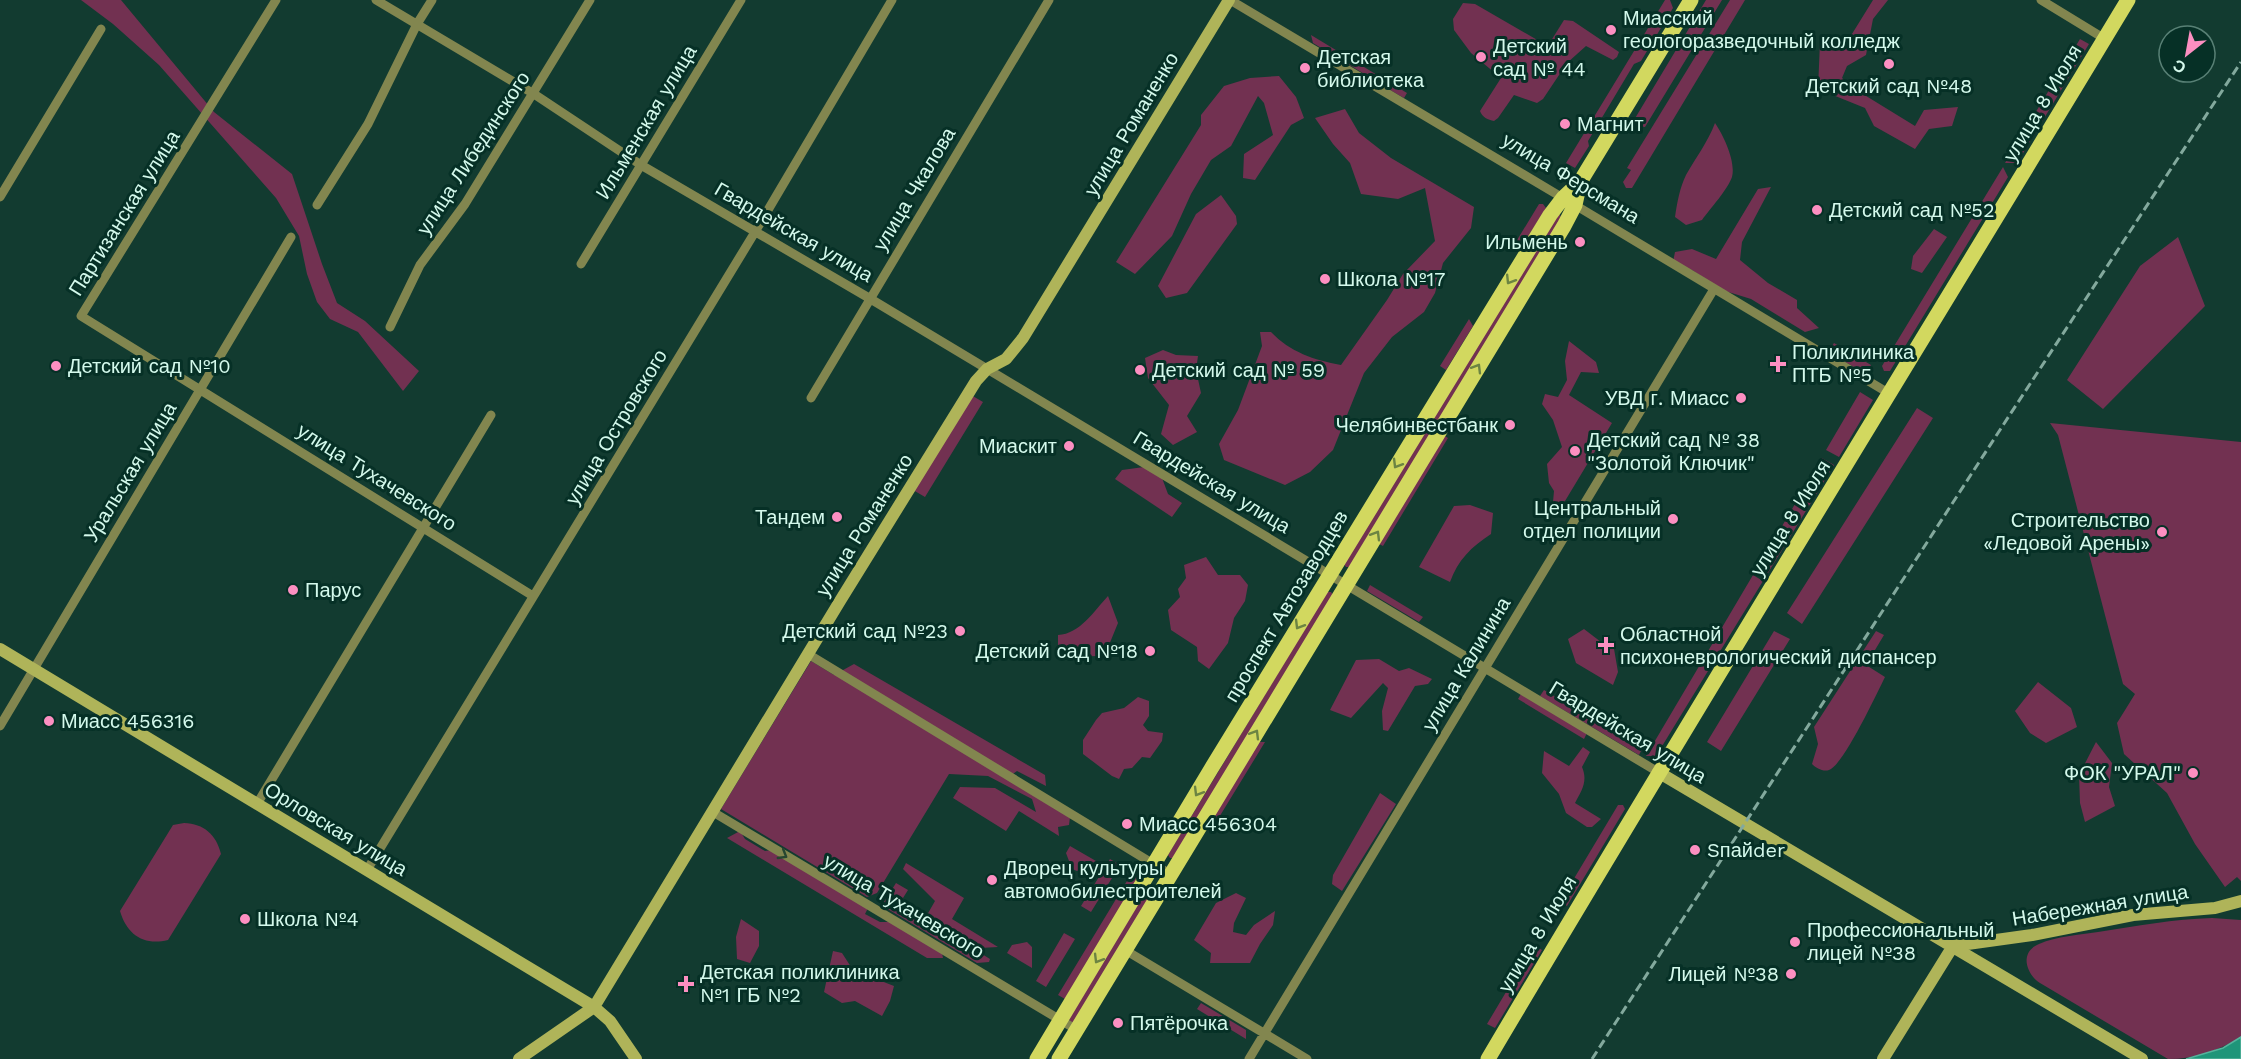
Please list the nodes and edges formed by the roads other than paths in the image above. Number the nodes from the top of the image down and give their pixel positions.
1 (276, 0) edge
2 (376, 0) edge
3 (432, 0) edge
4 (590, 0) edge
5 (741, 0) edge
6 (892, 0) edge
7 (1049, 0) edge
8 (1229, 0) edge
9 (1691, 0) edge
10 (2041, 0) edge
11 (2128, 0) edge
12 (417, 24) junction
13 (101, 29) dead end
14 (2105, 39) junction
15 (534, 94) junction
16 (641, 165) junction
17 (0, 197) edge
18 (1569, 201) junction
19 (317, 205) dead end
20 (755, 232) junction
21 (291, 237) dead end
22 (581, 264) dead end
23 (1714, 289) junction
24 (870, 298) junction
25 (81, 316) joint
26 (390, 327) dead end
27 (987, 369) junction
28 (201, 389) junction
29 (1890, 394) junction
30 (811, 398) dead end
31 (491, 415) dead end
32 (424, 527) junction
33 (1330, 575) junction
34 (1345, 585) junction
35 (533, 596) junction
36 (0, 649) edge
37 (808, 654) junction
38 (34, 669) junction
39 (1485, 669) junction
40 (0, 726) edge
41 (1658, 772) junction
42 (257, 804) junction
43 (712, 812) junction
44 (1155, 865) junction
45 (367, 870) junction
46 (1170, 874) junction
47 (2241, 901) edge
48 (1953, 946) junction
49 (1125, 950) junction
50 (594, 1007) junction
51 (1060, 1021) junction
52 (1077, 1030) junction
53 (1265, 1034) junction
54 (519, 1059) edge
55 (636, 1059) edge
56 (1037, 1059) edge
57 (1059, 1059) edge
58 (1249, 1059) edge
59 (1307, 1059) edge
60 (1488, 1059) edge
61 (1883, 1059) edge
62 (2142, 1059) edge

1 - 25 street, Партизанская улица
2 - 12 street, Гвардейская улица
3 - 12 street
4 - 15 street, улица Либединского
5 - 16 street, Ильменская улица
6 - 20 street, улица Островского
7 - 24 street, улица Чкалова
8 - 18 street, улица Ферсмана
8 - 27 street, улица Романенко
9 - 18 main road, проспект Автозаводцев
10 - 14 street
11 - 14 main road, улица 8 Июля
12 - 15 street, Гвардейская улица
12 - 19 street
13 - 17 street
14 - 29 main road, улица 8 Июля
15 - 16 street, Гвардейская улица
15 - 26 street, улица Либединского
16 - 20 street, Гвардейская улица
16 - 22 street, Ильменская улица
18 - 23 street, улица Ферсмана
18 -> 33 main road, проспект Автозаводцев
34 -> 18 main road, проспект Автозаводцев
20 - 24 street, Гвардейская улица
20 - 35 street, улица Островского
21 - 28 street, Уральская улица
23 - 29 street, улица Ферсмана
23 - 39 street, улица Калинина
24 - 27 street, Гвардейская улица
24 - 30 street, улица Чкалова
25 - 28 street, улица Тухачевского
27 - 33 street, Гвардейская улица
27 - 37 street, улица Романенко
28 - 32 street, улица Тухачевского
28 - 38 street, Уральская улица
29 - 41 main road, улица 8 Июля
31 - 32 street
32 - 35 street, улица Тухачевского
32 - 42 street
33 - 34 street, Гвардейская улица
33 -> 44 main road, проспект Автозаводцев
34 - 39 street, Гвардейская улица
46 -> 34 main road, проспект Автозаводцев
35 - 45 street, улица Островского
36 - 38 street, Орловская улица
37 - 43 street, улица Романенко
37 - 44 street
38 - 40 street, Уральская улица
38 - 42 street, Орловская улица
39 - 41 street, Гвардейская улица
39 - 53 street, улица Калинина
41 - 48 street, Гвардейская улица
41 - 60 main road, улица 8 Июля
42 - 45 street, Орловская улица
43 - 50 street, улица Романенко
43 -> 51 street, улица Тухачевского
44 - 46 street
44 -> 51 main road, проспект Автозаводцев
45 - 50 street, Орловская улица
46 - 49 main road, проспект Автозаводцев
47 - 48 street, Набережная улица
48 - 61 street
48 - 62 street, Гвардейская улица
49 - 52 main road, проспект Автозаводцев
49 - 53 street
50 - 54 street, улица Романенко
50 - 55 street, Орловская улица
51 - 52 street, улица Тухачевского
51 - 56 main road, проспект Автозаводцев
52 - 57 main road, проспект Автозаводцев
53 - 58 street, улица Калинина
53 - 59 street

